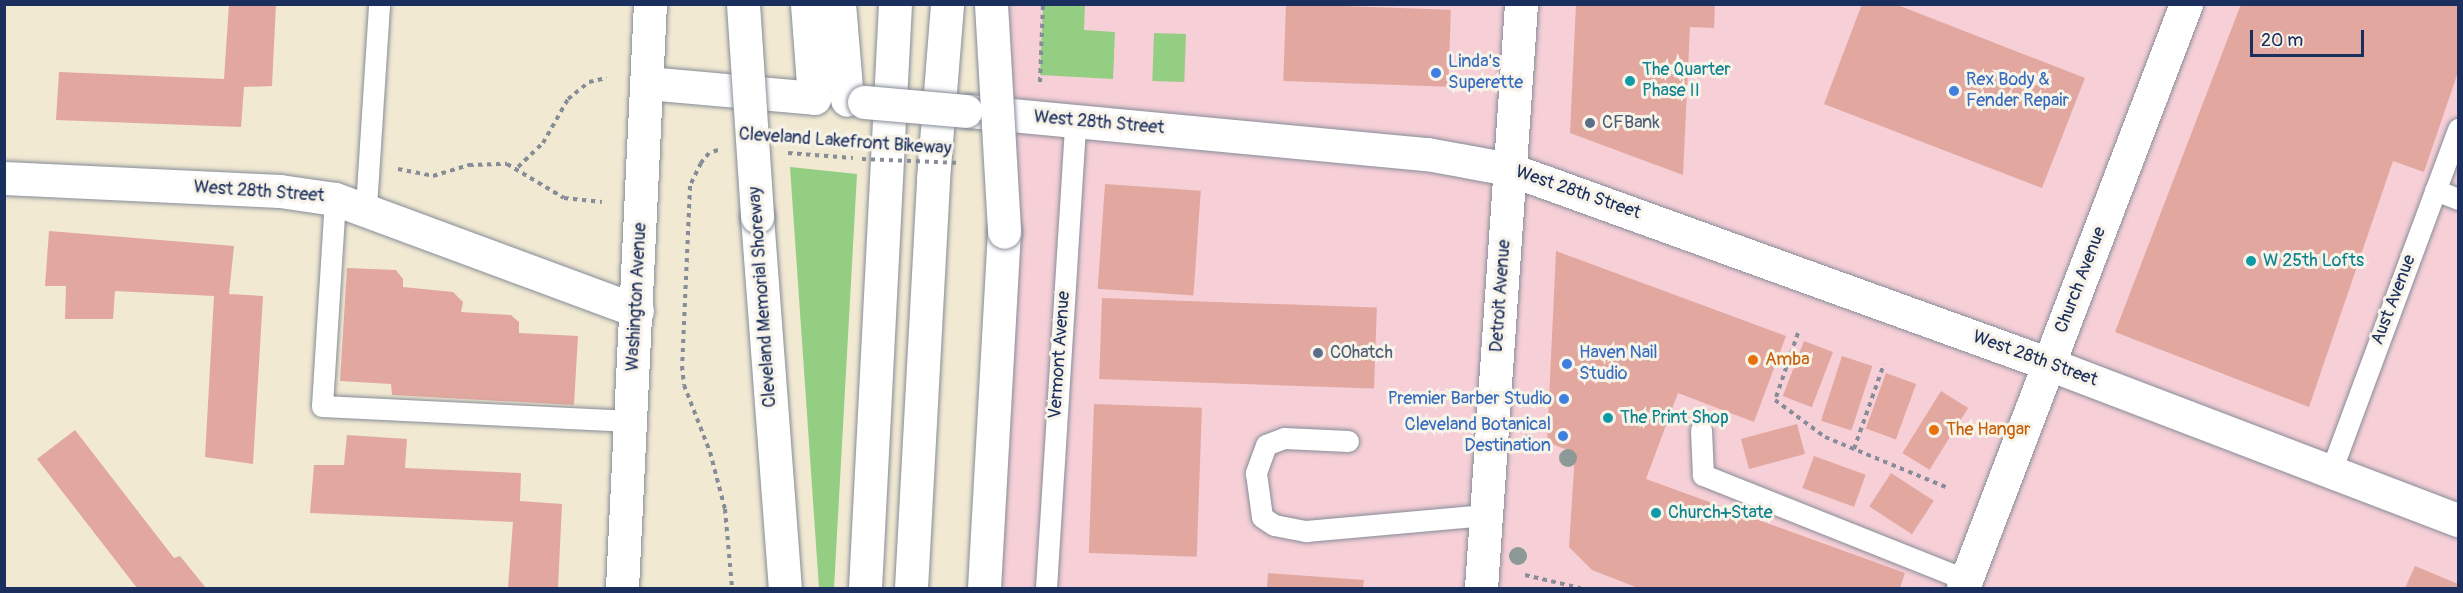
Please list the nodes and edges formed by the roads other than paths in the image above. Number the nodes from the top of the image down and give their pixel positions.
1 (379, 4) edge
2 (650, 4) edge
3 (743, 4) edge
4 (807, 4) edge
5 (839, 4) edge
6 (895, 4) edge
7 (947, 4) edge
8 (991, 4) edge
9 (1521, 4) edge
10 (2186, 4) edge
11 (648, 83) junction
12 (814, 98) junction
13 (855, 101) junction
14 (1075, 121) junction
15 (2458, 129) edge
16 (1509, 169) junction
17 (4, 178) edge
18 (2435, 190) junction
19 (2458, 199) edge
20 (350, 203) junction
21 (637, 311) junction
22 (2049, 364) junction
23 (631, 421) junction
24 (1701, 430) dead end
25 (1348, 441) dead end
26 (2331, 471) junction
27 (1485, 515) junction
28 (2458, 520) edge
29 (1965, 584) edge
30 (622, 588) edge
31 (785, 588) edge
32 (865, 588) edge
33 (911, 588) edge
34 (984, 588) edge
35 (1046, 588) edge
36 (1481, 588) edge

1 - 20 lane
2 - 11 main road, Washington Avenue
3 - 31 main road, Cleveland Memorial Shoreway, bridge
4 - 12 main road
5 - 13 main road
6 - 32 main road
7 - 33 main road
8 - 34 main road, bridge
9 - 16 main road, Detroit Avenue
10 - 22 main road, Church Avenue
11 - 12 main road, West 28th Street
11 - 21 main road, Washington Avenue
12 - 13 main road, West 28th Street
13 - 14 main road, West 28th Street, bridge
14 - 16 main road, West 28th Street
14 - 35 lane, Vermont Avenue
15 - 18 lane, Aust Avenue
16 - 22 main road, West 28th Street
16 - 27 main road, Detroit Avenue
17 - 20 main road, West 28th Street
18 - 19 lane
18 - 26 lane, Aust Avenue
20 - 21 main road, West 28th Street
20 - 23 lane
21 - 23 main road, Washington Avenue
22 - 26 main road, West 28th Street
22 - 29 main road, Church Avenue
23 - 30 main road, Washington Avenue
24 - 29 lane
25 - 27 lane
26 - 28 main road, West 28th Street
27 - 36 main road, Detroit Avenue

